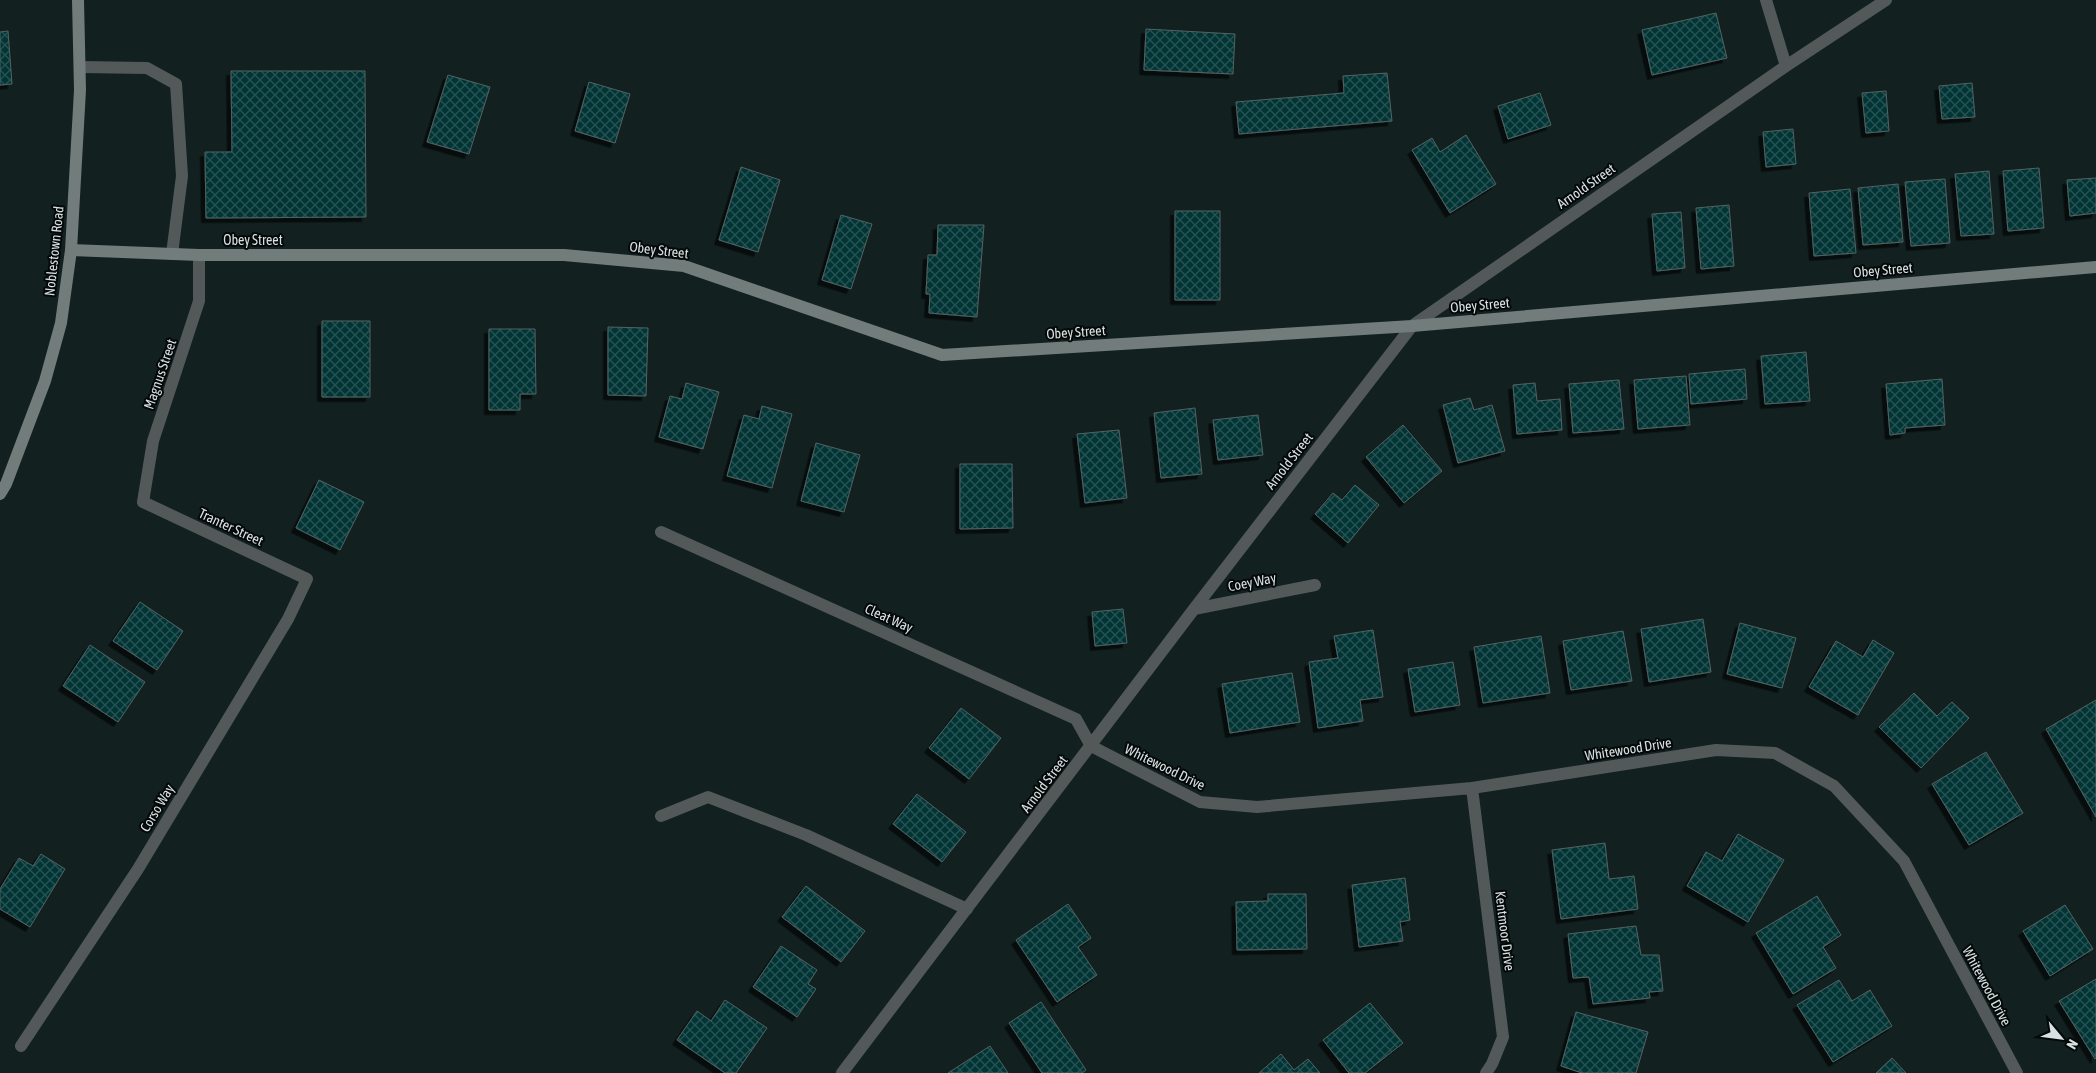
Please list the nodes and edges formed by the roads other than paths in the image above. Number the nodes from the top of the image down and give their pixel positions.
1 (78, 0) edge
2 (1766, 0) edge
3 (1886, 0) edge
4 (1786, 66) junction
5 (80, 67) junction
6 (71, 250) junction
7 (172, 254) junction
8 (199, 255) junction
9 (2096, 268) edge
10 (1412, 326) junction
11 (0, 494) edge
12 (143, 502) joint
13 (662, 532) dead end
14 (307, 580) joint
15 (1315, 585) dead end
16 (1194, 609) junction
17 (1091, 746) junction
18 (1472, 788) junction
19 (661, 816) dead end
20 (967, 908) junction
21 (21, 1046) dead end
22 (842, 1073) edge
23 (1486, 1073) edge
24 (2017, 1073) edge

1 - 5 street, Noblestown Road
2 - 4 street
3 - 4 street, Arnold Street
4 - 10 street, Arnold Street
5 - 6 street, Noblestown Road
5 - 7 street
6 - 7 street, Obey Street
6 - 11 street, Noblestown Road
7 - 8 street, Obey Street
8 - 10 street, Obey Street
8 - 12 street, Magnus Street
9 - 10 street, Obey Street
10 - 16 street, Arnold Street
12 - 14 street, Tranter Street
13 - 17 street, Cleat Way
14 - 21 street, Corso Way
15 - 16 street, Coey Way
16 - 17 street, Arnold Street
17 - 18 street, Whitewood Drive
17 - 20 street, Arnold Street
18 - 23 street, Kentmoor Drive
18 - 24 street, Whitewood Drive
19 - 20 street
20 - 22 street, Arnold Street

